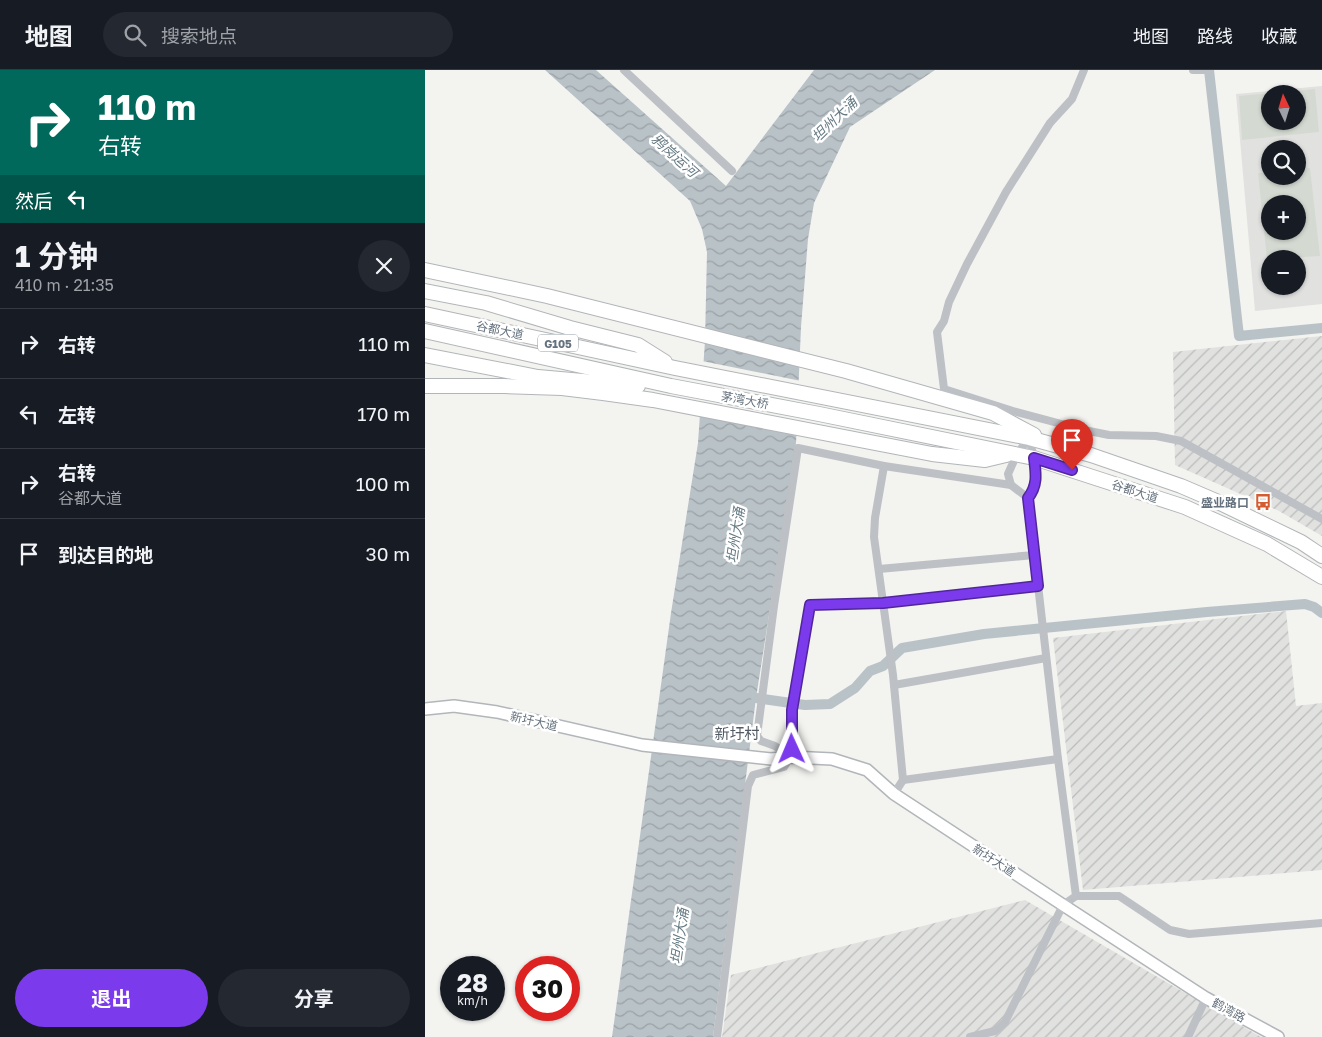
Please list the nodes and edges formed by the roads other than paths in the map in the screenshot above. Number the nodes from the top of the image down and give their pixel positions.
1 (624, 70) edge
2 (1084, 70) edge
3 (1193, 70) edge
4 (1198, 70) edge
5 (1207, 70) edge
6 (731, 171) dead end
7 (425, 270) edge
8 (425, 291) edge
9 (425, 314) edge
10 (425, 331) edge
11 (425, 355) edge
12 (675, 368) junction
13 (425, 386) edge
14 (671, 386) junction
15 (822, 398) joint
16 (819, 414) joint
17 (1029, 438) junction
18 (1053, 445) junction
19 (1013, 454) junction
20 (1034, 458) junction
21 (884, 466) junction
22 (1011, 485) junction
23 (1028, 498) junction
24 (1322, 519) edge
25 (1034, 555) junction
26 (1322, 556) edge
27 (879, 569) junction
28 (1322, 577) edge
29 (1038, 586) junction
30 (883, 603) junction
31 (1046, 658) junction
32 (894, 685) junction
33 (425, 709) edge
34 (791, 758) junction
35 (1058, 759) junction
36 (903, 780) junction
37 (894, 794) junction
38 (1076, 896) junction
39 (1063, 905) junction
40 (1322, 922) edge
41 (1207, 998) junction
42 (717, 1037) edge
43 (969, 1037) edge
44 (1188, 1037) edge
45 (1278, 1037) edge

1 - 6 street
2 - 24 street
3 - 4 street
4 - 5 street
7 - 18 highway
8 - 12 highway
9 - 12 highway, 谷都大道 / G105
10 - 14 highway, 谷都大道 / G105
11 - 14 highway
12 - 15 highway, 茅湾大桥 / G105
13 - 19 highway
14 - 16 highway, 茅湾大桥 / G105
15 - 17 highway, 谷都大道 / G105
16 - 19 highway, 谷都大道 / G105
17 - 18 highway, 谷都大道 / G105
17 - 19 street
17 - 20 street
18 - 26 highway, 谷都大道 / G105
19 - 20 highway, 谷都大道 / G105
19 - 22 street
20 - 23 street
20 - 28 highway, 谷都大道 / G105
21 - 22 street
21 - 27 street
21 - 34 street
22 - 23 street
23 - 25 street
25 - 27 street
25 - 29 street
27 - 30 street
29 - 30 street
29 - 31 street
30 - 32 street
30 - 34 street
31 - 32 street
31 - 35 street
32 - 36 street
33 - 34 street, 新圩大道
34 - 37 street, 新圩大道
34 - 42 street
35 - 36 street
35 - 38 street
36 - 37 street
37 - 39 street, 新圩大道
38 - 39 street
38 - 40 street
39 - 41 street, 新圩大道
39 - 43 street
41 - 44 street
41 - 45 street, 鹤湾路

